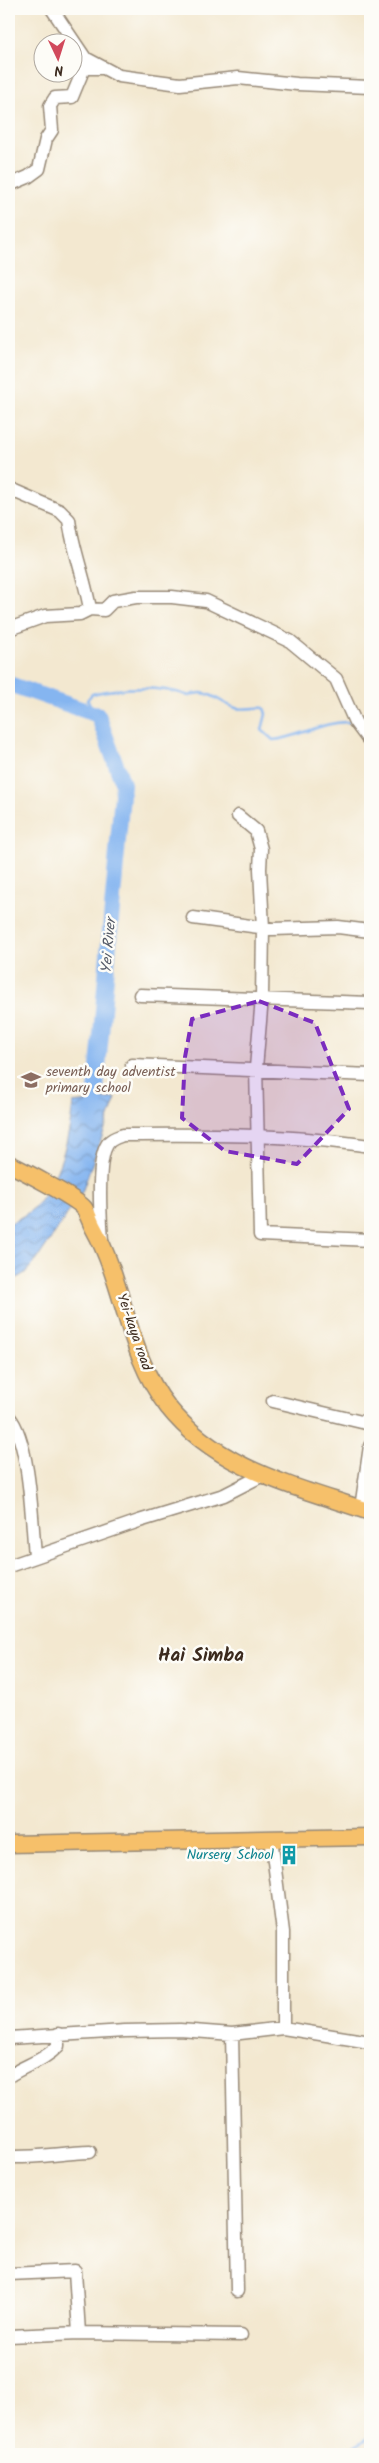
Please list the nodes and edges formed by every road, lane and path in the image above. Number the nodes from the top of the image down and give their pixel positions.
1 (52, 9) edge
2 (102, 68) junction
3 (370, 87) edge
4 (9, 185) edge
5 (9, 489) edge
6 (90, 609) junction
7 (9, 630) edge
8 (370, 738) edge
9 (238, 816) dead end
10 (193, 918) dead end
11 (263, 928) junction
12 (370, 931) edge
13 (140, 995) dead end
14 (262, 998) junction
15 (370, 1002) edge
16 (132, 1065) dead end
17 (256, 1068) junction
18 (370, 1075) edge
19 (256, 1136) junction
20 (370, 1146) edge
21 (9, 1164) edge
22 (370, 1240) edge
23 (102, 1244) junction
24 (274, 1400) dead end
25 (9, 1416) edge
26 (370, 1424) edge
27 (370, 1446) edge
28 (263, 1475) junction
29 (365, 1510) edge
30 (35, 1556) junction
31 (9, 1566) edge
32 (370, 1837) edge
33 (271, 1838) junction
34 (9, 1844) edge
35 (283, 2028) junction
36 (58, 2034) junction
37 (232, 2034) junction
38 (9, 2038) edge
39 (370, 2042) edge
40 (9, 2076) edge
41 (90, 2152) dead end
42 (9, 2157) edge
43 (9, 2274) edge
44 (236, 2291) dead end
45 (79, 2333) junction
46 (9, 2336) edge
47 (241, 2336) dead end

1 - 2 street
2 - 3 street
2 - 4 street
5 - 6 street
6 - 7 street
6 - 8 street
9 - 11 street
10 - 11 street
11 - 12 street
11 - 14 street
13 - 14 street
14 - 15 street
14 - 17 street
16 - 17 street
17 - 18 street
17 - 19 street
19 - 20 street
19 - 22 street
19 - 23 street
21 - 23 main road, Yei-kaya road
23 - 28 main road, Yei-kaya road
24 - 26 street
25 - 30 street
27 - 29 street
28 - 29 main road, Yei-kaya road
28 - 30 street
30 - 31 street
32 - 33 main road
33 - 34 main road
33 - 35 street
35 - 37 street
35 - 39 street
36 - 37 street
36 - 38 street
36 - 40 street
37 - 44 street
41 - 42 street
43 - 45 street
45 - 46 street
45 - 47 street

